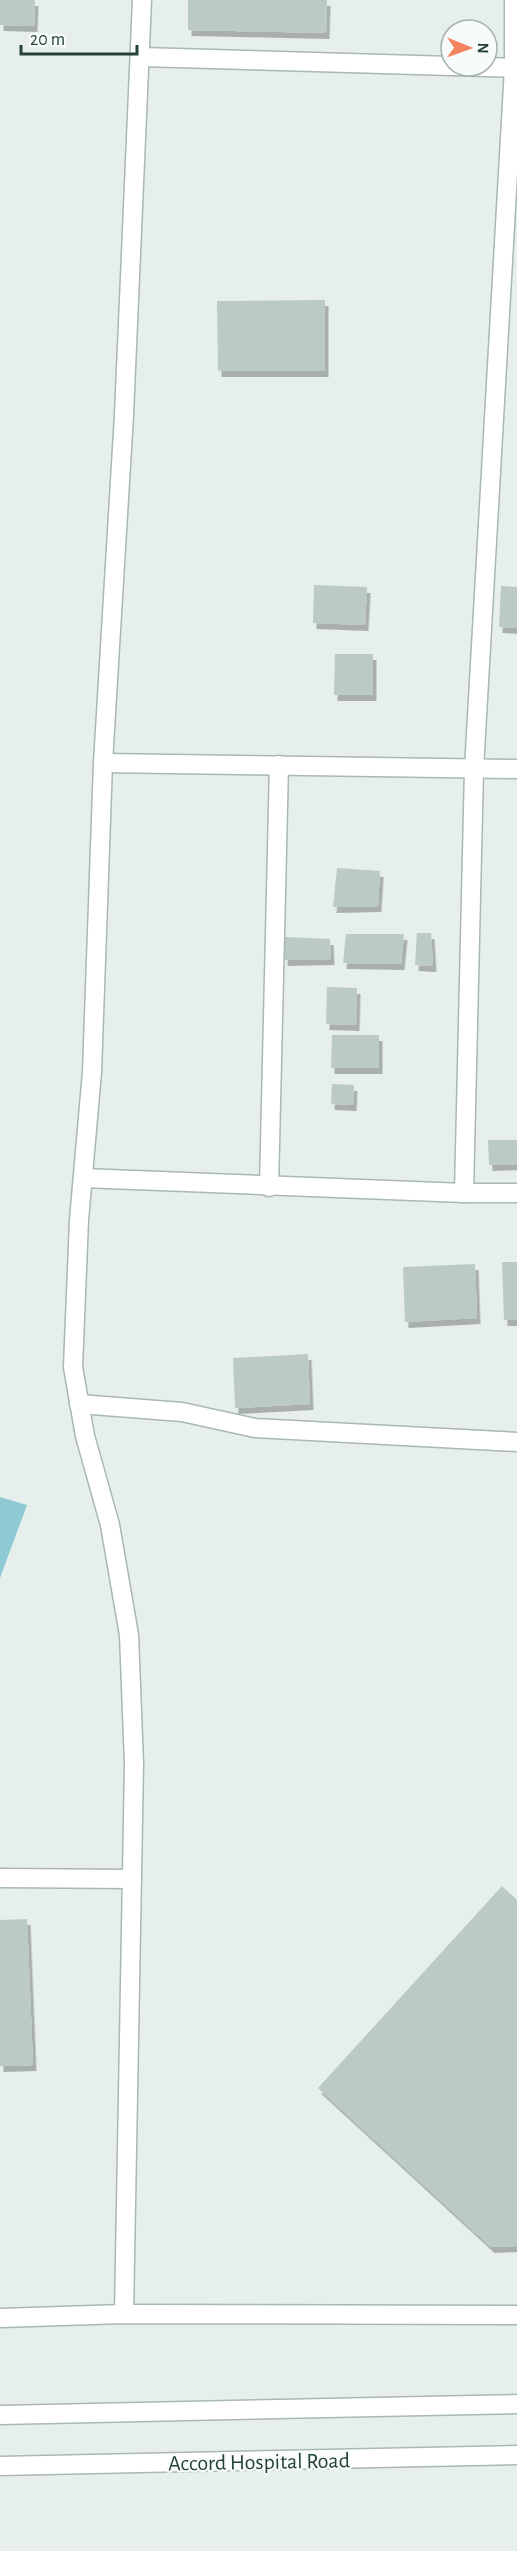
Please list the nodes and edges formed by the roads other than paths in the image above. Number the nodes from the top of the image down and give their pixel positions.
1 (142, 0) edge
2 (514, 0) edge
3 (141, 57) junction
4 (439, 66) edge
5 (499, 67) edge
6 (516, 68) edge
7 (103, 763) junction
8 (279, 765) junction
9 (474, 769) junction
10 (517, 769) edge
11 (83, 1178) junction
12 (269, 1186) junction
13 (464, 1193) junction
14 (517, 1193) edge
15 (79, 1404) junction
16 (517, 1442) edge
17 (0, 1878) edge
18 (132, 1879) junction
19 (124, 2314) junction
20 (517, 2315) edge
21 (0, 2318) edge
22 (517, 2404) edge
23 (0, 2415) edge
24 (517, 2455) edge
25 (0, 2466) edge

1 - 3 street
2 - 6 street
3 - 4 street
3 - 7 street
5 - 6 street
6 - 9 street
7 - 8 street
7 - 11 street
8 - 9 street
8 - 12 street
9 - 10 street
9 - 13 street
11 - 12 street
11 - 15 street
12 - 13 street
13 - 14 street
15 - 16 street
15 - 18 street
17 - 18 street
18 - 19 street
19 - 20 street
19 - 21 street
22 - 23 street
24 - 25 street, Accord Hospital Road

